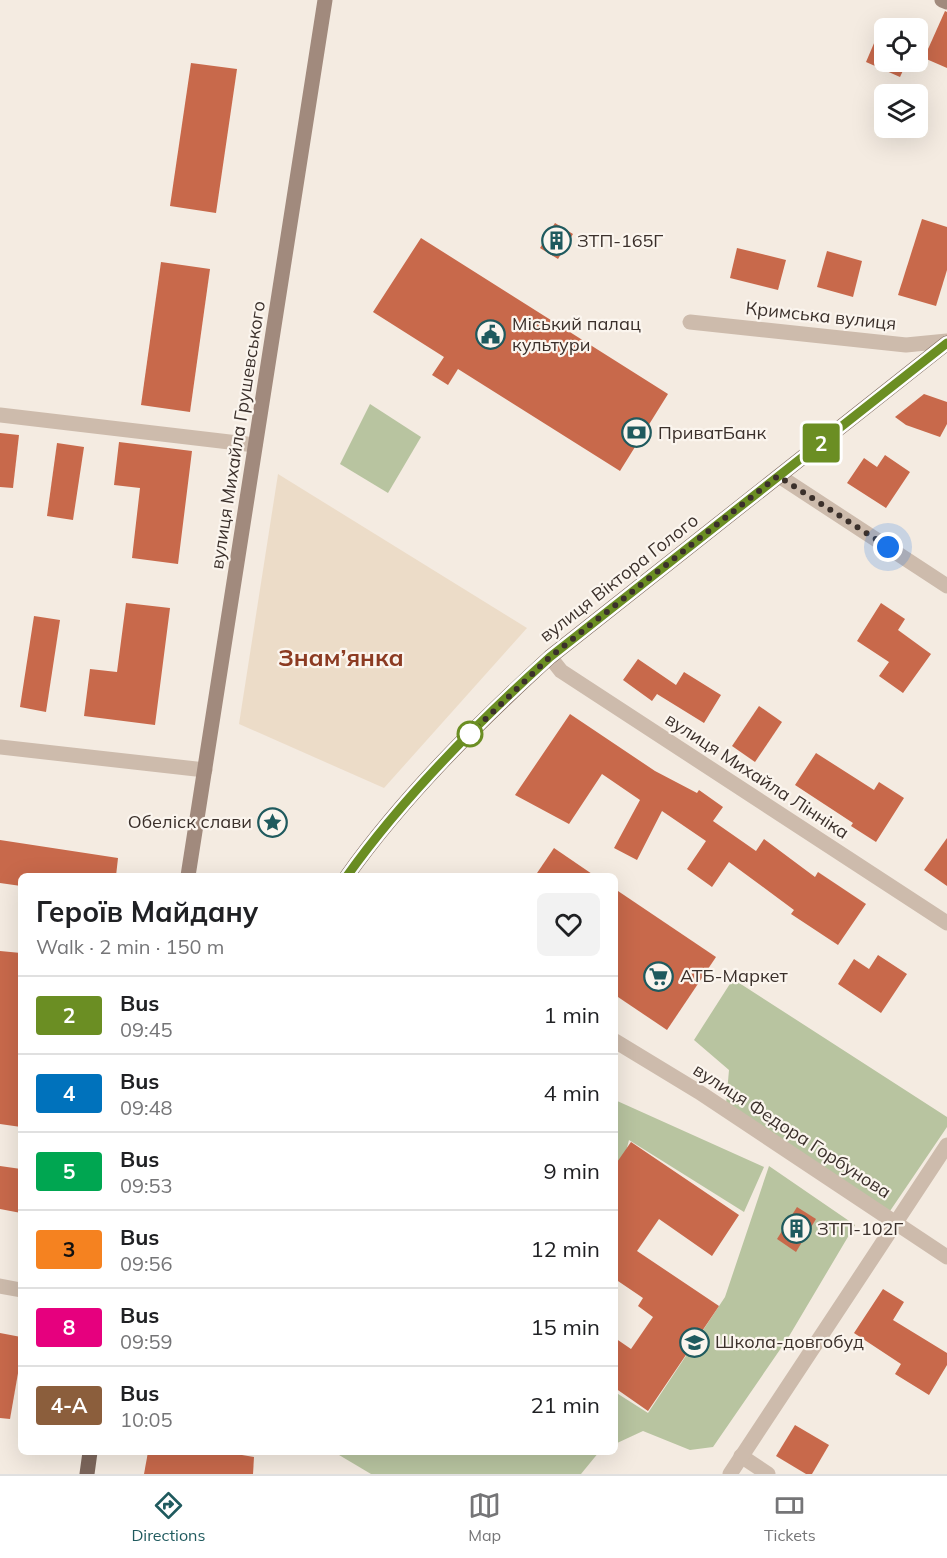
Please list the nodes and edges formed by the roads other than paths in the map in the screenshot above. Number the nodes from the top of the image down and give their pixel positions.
1 (326, 0) edge
2 (942, 0) edge
3 (947, 2) edge
4 (690, 322) dead end
5 (947, 342) edge
6 (0, 415) edge
7 (255, 444) junction
8 (778, 476) junction
9 (947, 586) edge
10 (550, 657) junction
11 (0, 747) edge
12 (205, 770) junction
13 (188, 873) edge
14 (353, 873) edge
15 (947, 923) edge
16 (618, 1043) edge
17 (947, 1145) edge
18 (896, 1222) junction
19 (947, 1257) edge
20 (0, 1286) edge
21 (18, 1289) edge
22 (90, 1455) edge
23 (741, 1456) junction
24 (87, 1474) edge
25 (730, 1474) edge
26 (768, 1474) edge

1 - 7 main road, вулиця Михайла Грушевського
2 - 3 main road
4 - 5 street, Кримська вулиця
5 - 8 main road, вулиця Віктора Голого
6 - 7 street
7 - 12 main road, вулиця Михайла Грушевського
8 - 9 street
8 - 10 main road, вулиця Віктора Голого
10 - 14 main road, вулиця Віктора Голого
10 - 15 street, вулиця Михайла Лінніка
11 - 12 street
12 - 13 main road, вулиця Михайла Грушевського
16 - 18 street, вулиця Федора Горбунова
17 - 18 street
18 - 19 street, вулиця Федора Горбунова
18 - 23 street
20 - 21 street
22 - 24 main road
23 - 25 street
23 - 26 street

